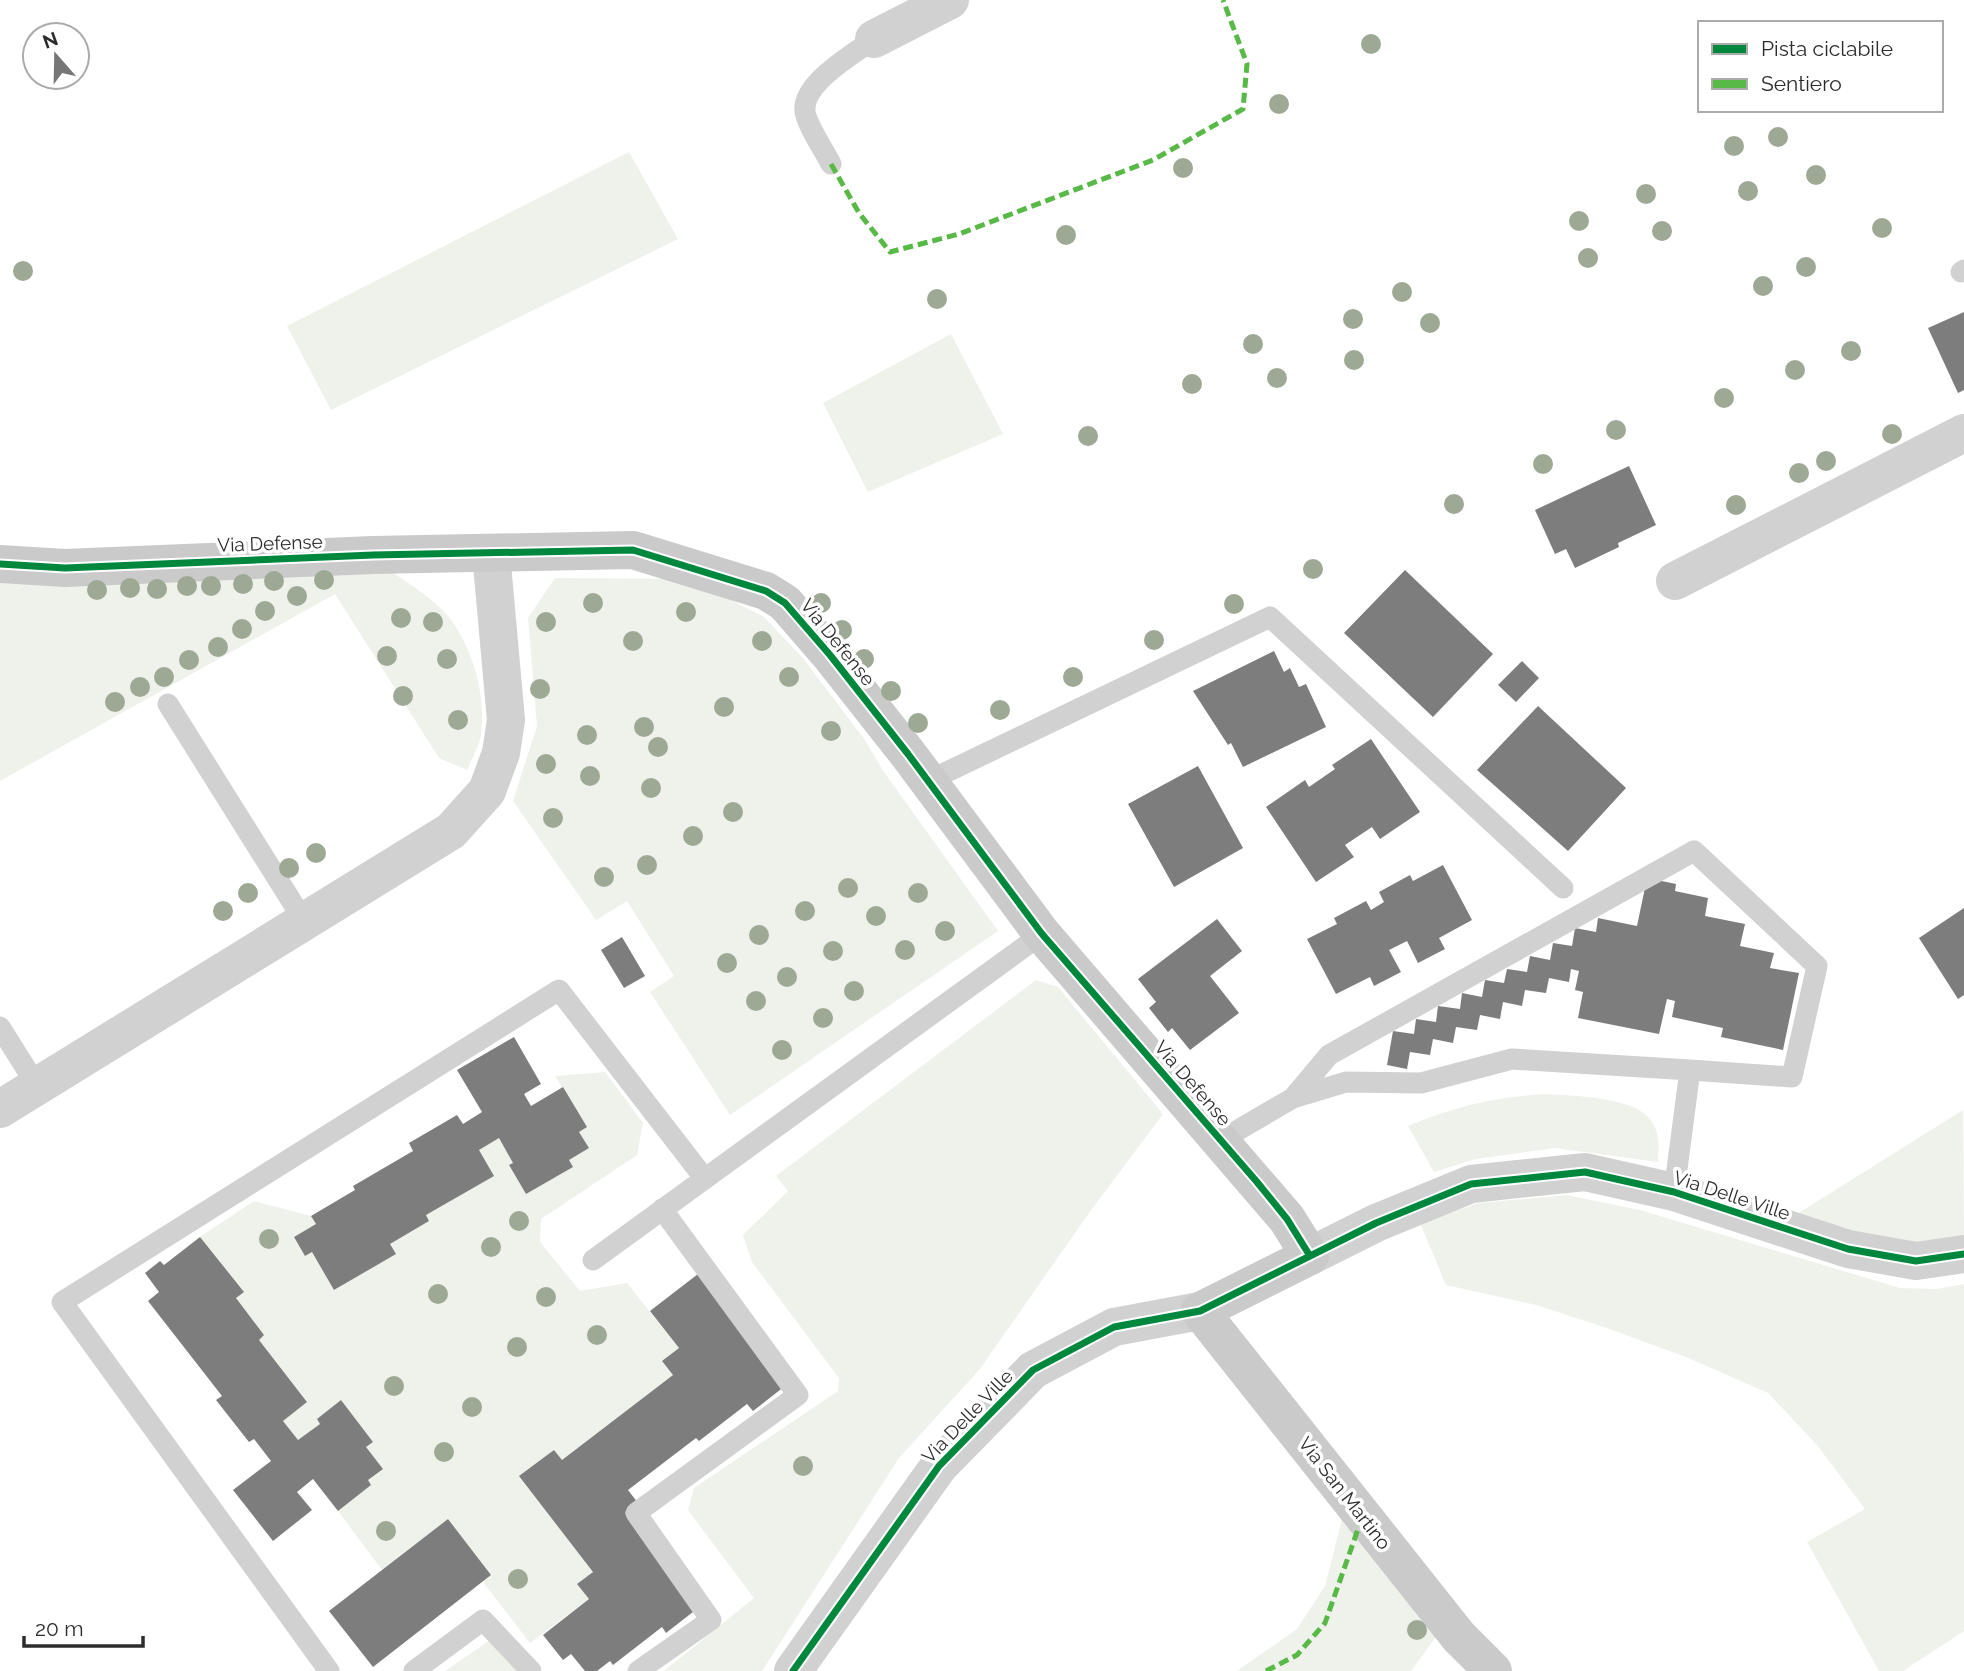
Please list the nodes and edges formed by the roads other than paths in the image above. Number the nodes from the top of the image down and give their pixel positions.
1 (950, 0) edge
2 (874, 39) joint
3 (831, 164) dead end
4 (1964, 433) edge
5 (491, 553) junction
6 (0, 564) edge
7 (1675, 581) dead end
8 (168, 704) dead end
9 (928, 781) junction
10 (1563, 888) dead end
11 (304, 921) junction
12 (1042, 934) junction
13 (0, 1027) edge
14 (1690, 1070) junction
15 (37, 1086) junction
16 (1293, 1098) junction
17 (0, 1108) edge
18 (1221, 1140) junction
19 (705, 1179) junction
20 (1674, 1192) junction
21 (662, 1209) junction
22 (1964, 1254) edge
23 (1310, 1256) junction
24 (593, 1260) dead end
25 (1200, 1311) junction
26 (329, 1671) edge
27 (414, 1671) edge
28 (531, 1671) edge
29 (638, 1671) edge
30 (793, 1671) edge
31 (1493, 1671) edge

1 - 2 street
2 - 3 lane
4 - 7 street
5 - 6 street, Via Defense
5 - 9 street, Via Defense
5 - 11 street
8 - 11 lane
9 - 10 lane
9 - 12 street, Via Defense
11 - 15 street
12 - 18 street, Via Defense
12 - 19 lane
13 - 15 lane
14 - 16 lane
14 - 16 lane
14 - 20 lane
15 - 17 street
16 - 18 lane
18 - 23 street, Via Defense
19 - 21 lane
19 - 26 lane
20 - 22 street, Via Delle Ville
20 - 23 street, Via Delle Ville
21 - 24 lane
21 - 29 lane
23 - 25 street, Via Delle Ville
25 - 30 street, Via Delle Ville
25 - 31 street, Via San Martino
27 - 28 lane

